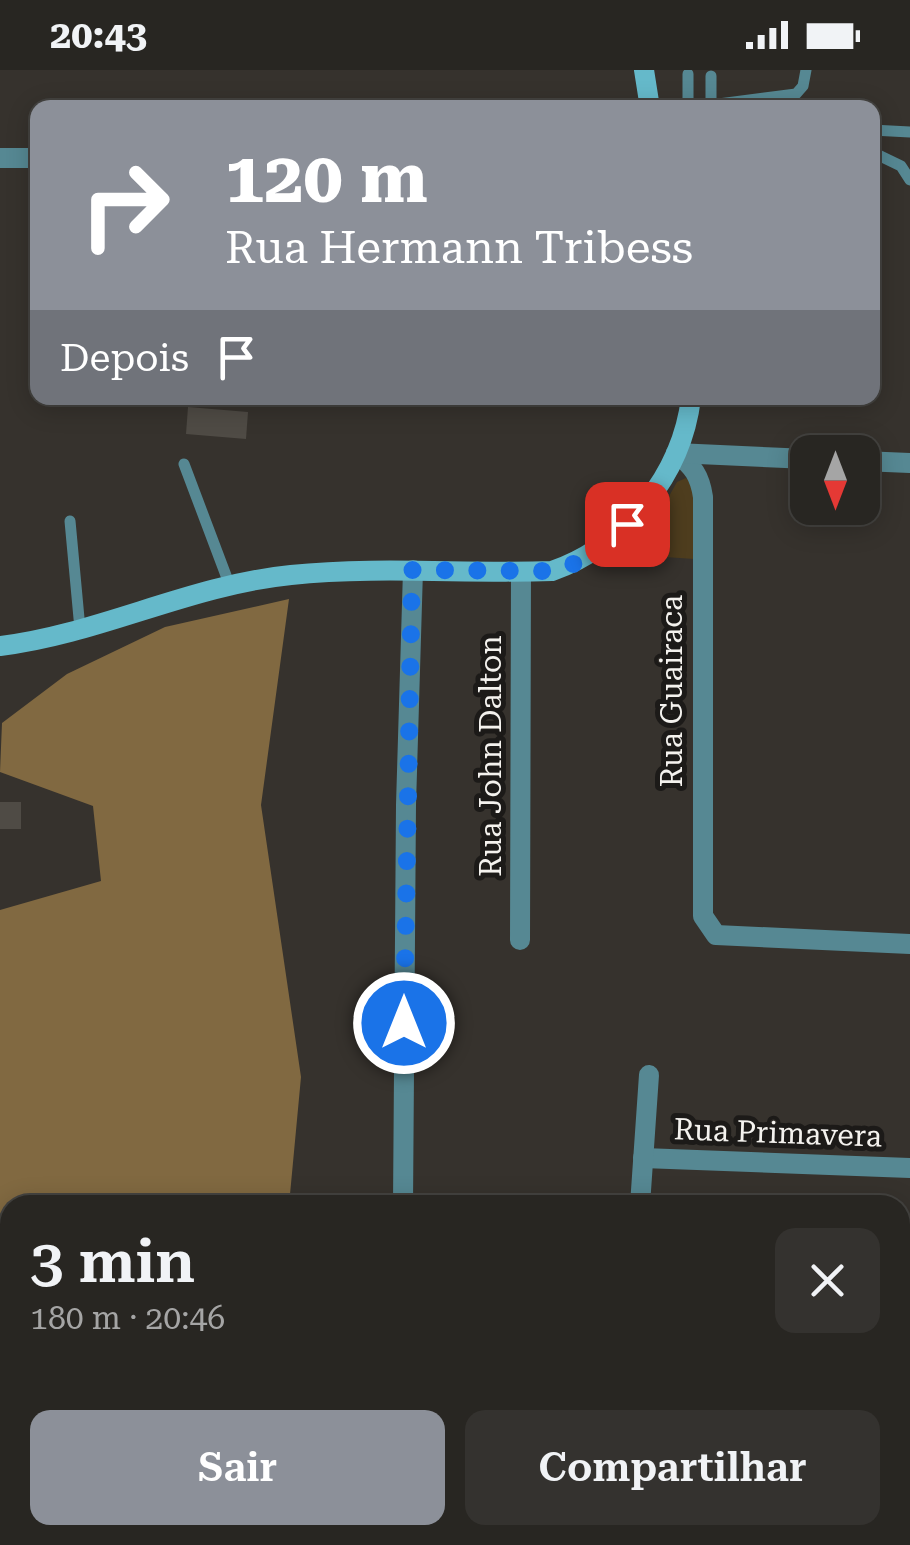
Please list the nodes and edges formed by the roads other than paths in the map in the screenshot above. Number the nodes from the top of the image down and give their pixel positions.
1 (644, 70) edge
2 (806, 70) edge
3 (688, 74) dead end
4 (711, 76) dead end
5 (649, 100) edge
6 (688, 100) edge
7 (711, 100) edge
8 (781, 100) edge
9 (880, 130) edge
10 (910, 132) edge
11 (880, 156) edge
12 (0, 158) edge
13 (30, 158) edge
14 (910, 180) edge
15 (690, 405) edge
16 (676, 453) junction
17 (790, 458) edge
18 (880, 462) edge
19 (910, 463) edge
20 (184, 464) dead end
21 (70, 521) dead end
22 (412, 570) junction
23 (521, 572) junction
24 (230, 586) junction
25 (80, 629) junction
26 (0, 646) edge
27 (520, 940) dead end
28 (910, 944) edge
29 (649, 1076) dead end
30 (644, 1158) junction
31 (910, 1168) edge
32 (402, 1195) edge
33 (641, 1195) edge

1 - 5 main road
2 - 8 lane
3 - 6 lane
4 - 7 lane
9 - 10 lane
11 - 14 lane
12 - 13 street
15 - 16 main road
16 - 17 street
16 - 23 main road
16 - 28 street, Rua Guairaca
18 - 19 street
20 - 24 lane
21 - 25 lane
22 - 23 main road
22 - 24 main road
22 - 32 street
23 - 27 street, Rua John Dalton
24 - 25 main road
25 - 26 main road
29 - 30 street
30 - 31 street, Rua Primavera
30 - 33 street

